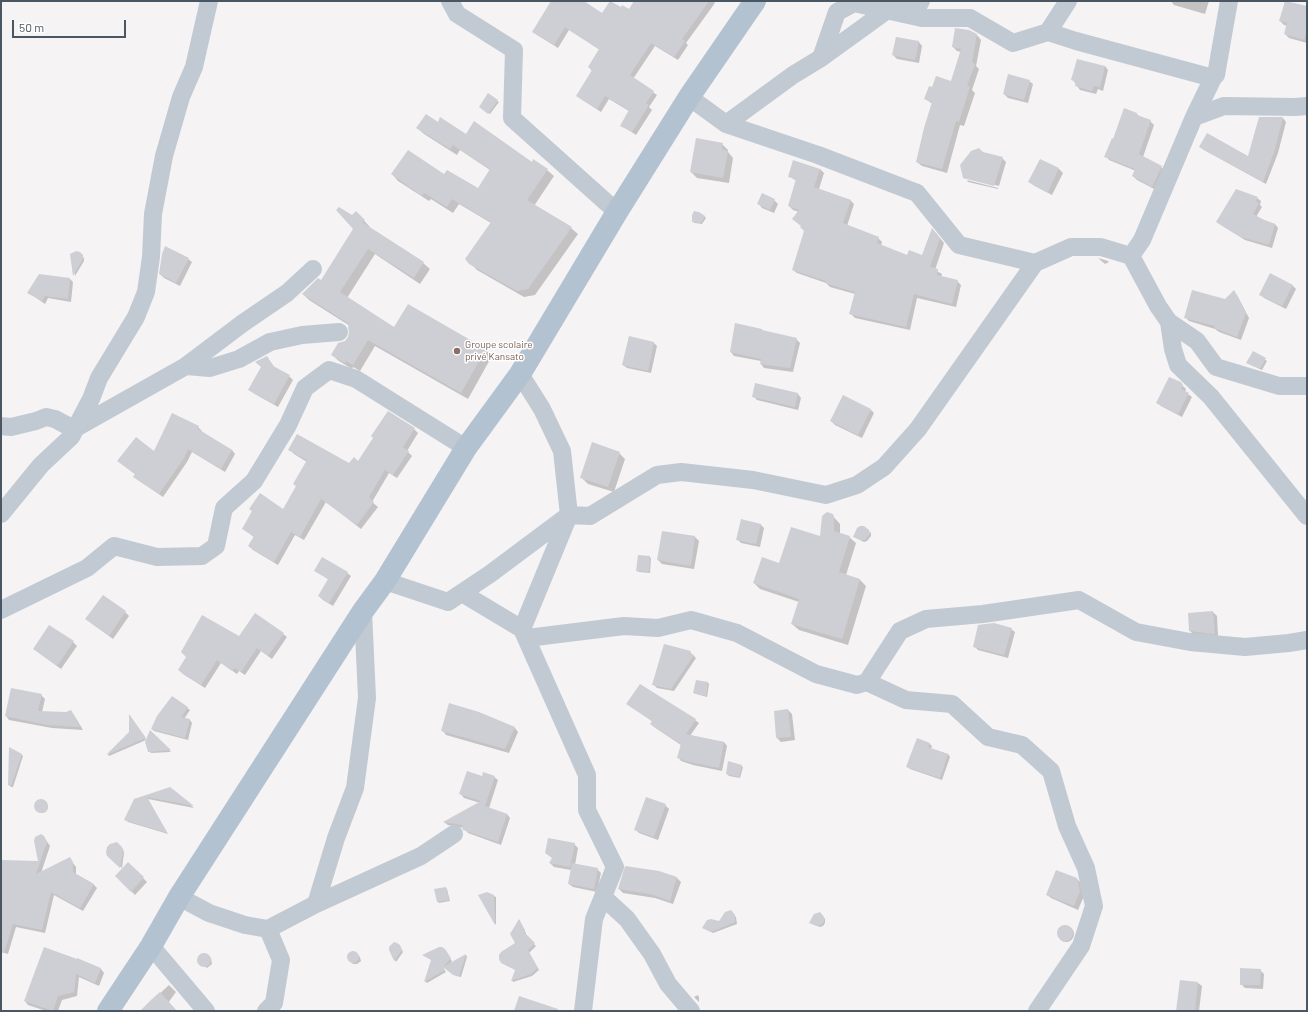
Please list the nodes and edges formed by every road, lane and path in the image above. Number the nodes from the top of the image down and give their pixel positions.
1 (208, 1) edge
2 (450, 1) edge
3 (755, 1) edge
4 (921, 1) edge
5 (1068, 1) edge
6 (1229, 1) edge
7 (886, 11) junction
8 (1048, 32) junction
9 (822, 58) junction
10 (1213, 78) junction
11 (689, 97) junction
12 (1307, 106) edge
13 (1194, 117) junction
14 (726, 124) junction
15 (617, 212) junction
16 (1131, 256) junction
17 (1035, 263) junction
18 (313, 269) dead end
19 (1169, 322) junction
20 (339, 332) dead end
21 (186, 366) junction
22 (520, 374) junction
23 (1307, 386) edge
24 (1, 426) edge
25 (76, 428) junction
26 (466, 448) junction
27 (1, 514) edge
28 (569, 515) junction
29 (1307, 516) edge
30 (385, 581) junction
31 (462, 593) junction
32 (1, 610) edge
33 (363, 611) junction
34 (524, 634) junction
35 (1307, 640) edge
36 (867, 682) junction
37 (454, 834) dead end
38 (179, 897) junction
39 (603, 897) junction
40 (316, 904) junction
41 (268, 929) junction
42 (151, 946) junction
43 (108, 1011) edge
44 (206, 1011) edge
45 (266, 1011) edge
46 (583, 1011) edge
47 (691, 1011) edge
48 (1037, 1011) edge

1 - 25 street
2 - 15 street
3 - 11 main road
4 - 7 street
5 - 8 street
6 - 10 street
7 - 8 street
7 - 9 street
7 - 9 street
8 - 10 street
9 - 14 street
10 - 13 street
11 - 14 street
11 - 15 main road
12 - 13 street
13 - 16 street
14 - 17 street
15 - 22 main road
16 - 17 street
16 - 19 street
17 - 28 street
18 - 21 street
19 - 23 street
19 - 29 street
20 - 21 street
21 - 25 street
22 - 26 main road
22 - 28 street
24 - 25 street
25 - 27 street
26 - 30 main road
26 - 32 street
28 - 31 street
28 - 34 street
30 - 31 street
30 - 33 main road
31 - 34 street
33 - 38 main road
33 - 40 street
34 - 36 street
34 - 39 street
35 - 36 street
36 - 48 street
37 - 40 street
38 - 41 street
38 - 42 main road
39 - 46 street
39 - 47 street
40 - 41 street
41 - 45 street
42 - 43 main road
42 - 44 street

